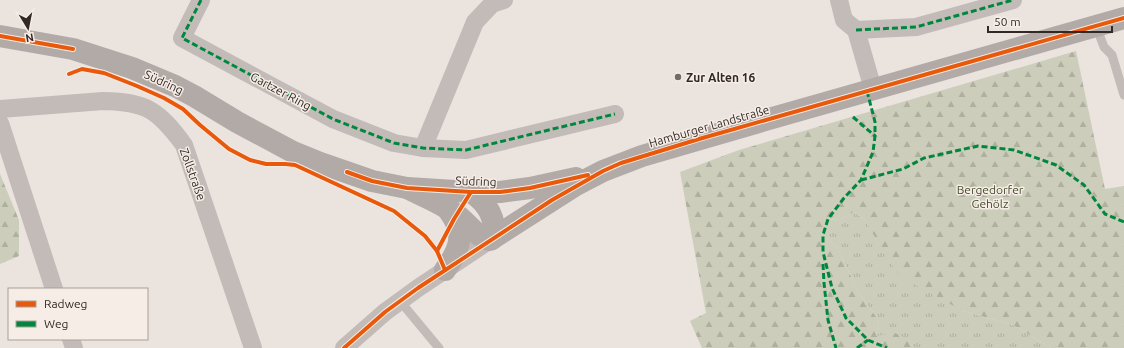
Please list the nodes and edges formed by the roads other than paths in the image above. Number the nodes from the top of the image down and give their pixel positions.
1 (201, 0) edge
2 (504, 0) edge
3 (839, 0) edge
4 (1013, 0) edge
5 (1124, 18) edge
6 (1096, 26) junction
7 (856, 30) junction
8 (0, 36) edge
9 (873, 89) junction
10 (1124, 95) edge
11 (0, 109) edge
12 (615, 114) dead end
13 (0, 123) edge
14 (423, 148) junction
15 (603, 171) junction
16 (407, 188) junction
17 (471, 192) junction
18 (446, 207) junction
19 (491, 240) junction
20 (445, 270) junction
21 (54, 288) edge
22 (400, 301) junction
23 (253, 348) edge
24 (344, 348) edge
25 (439, 348) edge

1 - 14 street, Gartzer Ring
2 - 14 street
3 - 7 street
4 - 7 street
5 - 6 main road, Hamburger Landstraße
6 - 9 main road, Hamburger Landstraße
6 - 10 lane
7 - 9 street
8 - 16 main road, Südring
9 - 15 main road, Hamburger Landstraße
11 - 23 street, Zollstraße
12 - 14 street, Gartzer Ring
13 - 21 street
15 - 17 main road, Südring
15 - 19 main road, Hamburger Landstraße
16 - 17 main road, Südring
16 - 18 main road, Südring
17 - 19 main road
18 - 19 main road, Südring
18 - 20 main road
19 - 20 street, Hamburger Landstraße
20 - 22 street, Hamburger Landstraße
22 - 24 street, Hamburger Landstraße
22 - 25 lane

